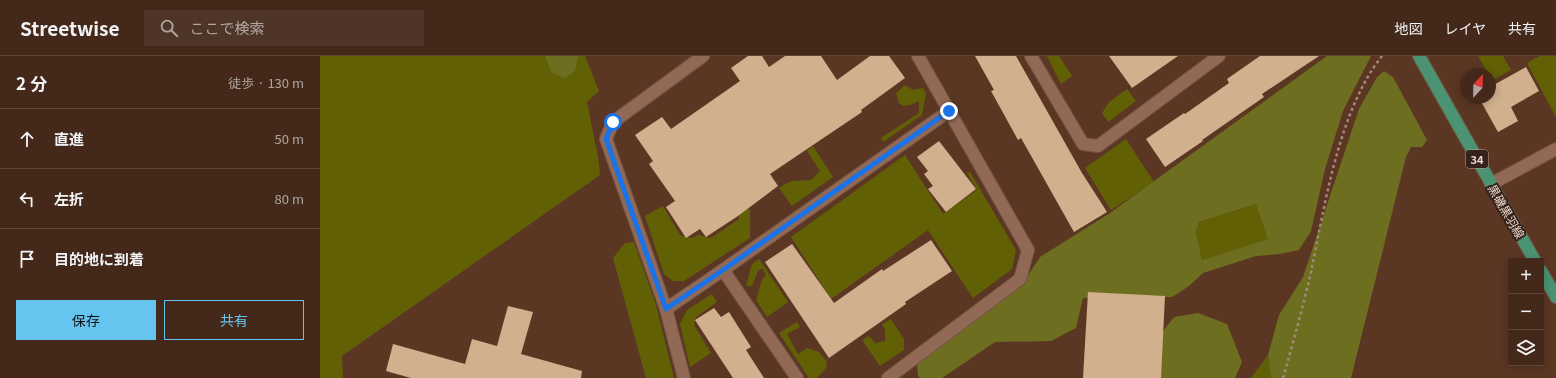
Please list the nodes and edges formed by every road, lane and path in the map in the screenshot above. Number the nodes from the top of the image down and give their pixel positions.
1 (703, 56) edge
2 (918, 56) edge
3 (1031, 56) edge
4 (1219, 56) edge
5 (1382, 56) edge
6 (1418, 56) edge
7 (949, 111) junction
8 (1556, 149) edge
9 (1491, 184) junction
10 (1533, 258) edge
11 (723, 270) junction
12 (1544, 276) edge
13 (1556, 297) edge
14 (666, 309) junction
15 (684, 378) edge
16 (797, 378) edge
17 (888, 378) edge
18 (1284, 378) edge

1 - 14 street
2 - 7 street
3 - 4 street
5 - 18 path
6 - 9 main road, 黒磯黒羽線 / 34
7 - 11 street
7 - 17 street
8 - 9 street
9 - 10 main road, 黒磯黒羽線 / 34
11 - 14 street
11 - 16 street
12 - 13 main road
14 - 15 street

